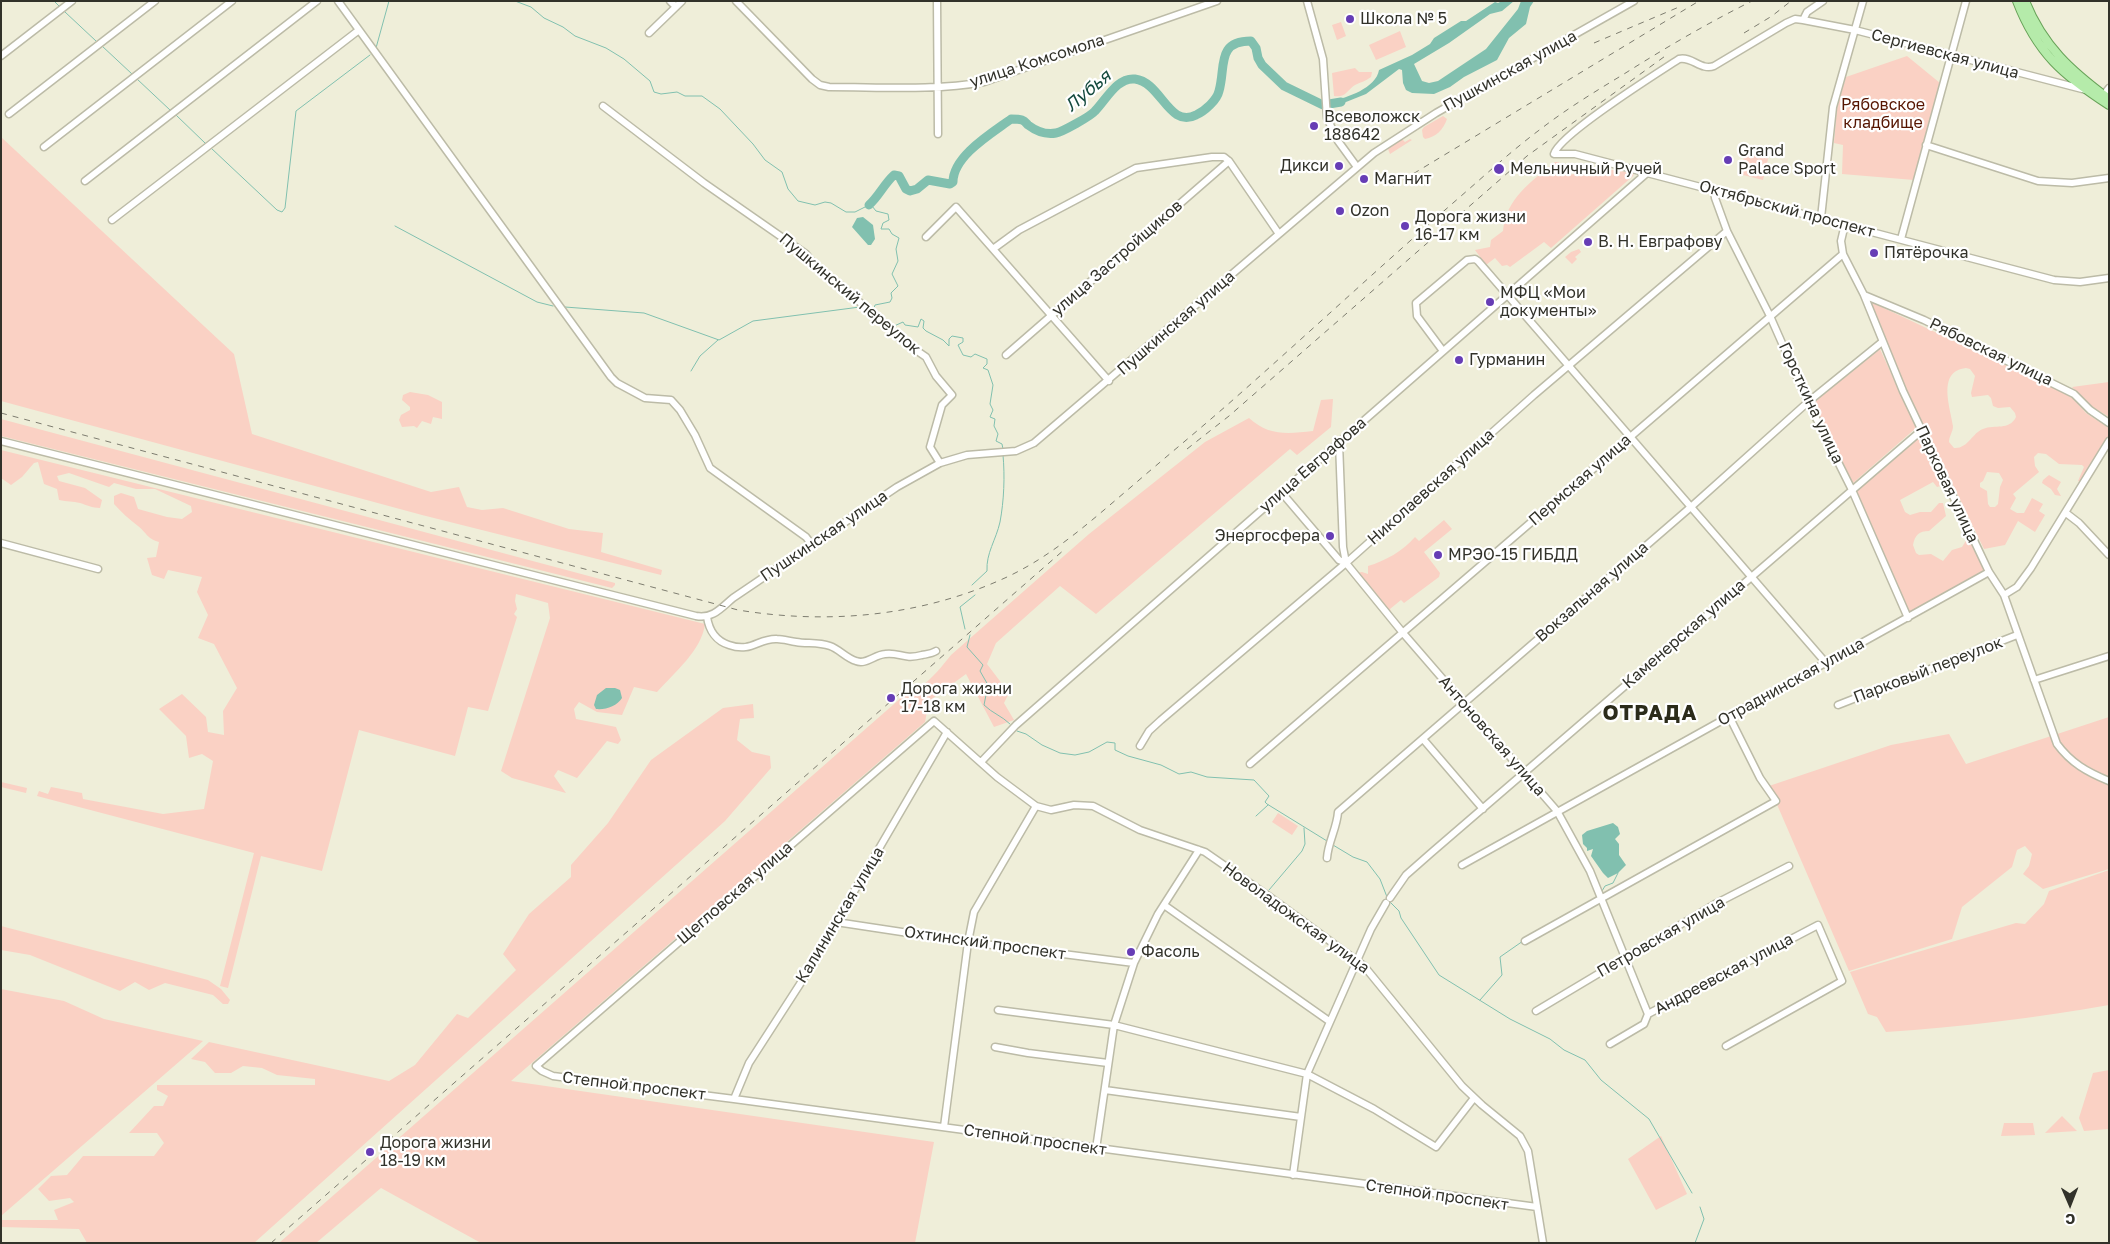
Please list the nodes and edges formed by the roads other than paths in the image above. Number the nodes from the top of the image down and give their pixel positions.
1 (72, 1) edge
2 (155, 1) edge
3 (232, 1) edge
4 (317, 1) edge
5 (338, 1) edge
6 (670, 1) edge
7 (682, 1) edge
8 (736, 1) edge
9 (937, 1) edge
10 (1217, 1) edge
11 (1307, 1) edge
12 (1634, 1) edge
13 (1823, 1) edge
14 (1863, 1) edge
15 (1966, 1) edge
16 (2017, 1) edge
17 (2025, 1) edge
18 (676, 7) junction
19 (1803, 20) junction
20 (359, 30) junction
21 (1855, 30) junction
22 (649, 33) dead end
23 (1951, 54) junction
24 (1, 56) edge
25 (2062, 67) junction
26 (2055, 82) junction
27 (938, 87) junction
28 (2109, 88) edge
29 (2086, 90) junction
30 (2108, 101) edge
31 (603, 106) dead end
32 (9, 114) dead end
33 (938, 134) dead end
34 (1926, 145) junction
35 (44, 147) dead end
36 (1229, 161) junction
37 (1357, 167) junction
38 (1648, 172) junction
39 (2109, 178) edge
40 (85, 181) dead end
41 (1714, 190) junction
42 (1821, 218) junction
43 (112, 220) dead end
44 (1845, 224) junction
45 (1727, 231) junction
46 (1279, 234) junction
47 (926, 237) dead end
48 (1901, 239) junction
49 (993, 249) junction
50 (1843, 254) junction
51 (2109, 278) edge
52 (1507, 295) junction
53 (1864, 295) junction
54 (1052, 314) junction
55 (1770, 316) junction
56 (1882, 342) junction
57 (1443, 351) junction
58 (1006, 355) dead end
59 (1568, 366) junction
60 (1109, 381) junction
61 (1808, 402) junction
62 (2109, 423) edge
63 (1922, 430) junction
64 (1631, 436) junction
65 (1, 441) edge
66 (2109, 441) edge
67 (1339, 443) junction
68 (940, 463) junction
69 (1852, 490) junction
70 (1282, 493) junction
71 (1692, 506) junction
72 (2066, 513) junction
73 (1, 543) edge
74 (812, 545) junction
75 (2109, 555) edge
76 (1346, 564) junction
77 (98, 569) dead end
78 (1989, 572) junction
79 (1751, 576) junction
80 (2004, 595) junction
81 (707, 617) junction
82 (1908, 618) junction
83 (1403, 633) junction
84 (2017, 635) junction
85 (936, 651) dead end
86 (2109, 656) edge
87 (1826, 663) junction
88 (2034, 680) junction
89 (1464, 703) junction
90 (1838, 705) dead end
91 (1729, 716) junction
92 (947, 732) junction
93 (1423, 739) junction
94 (1140, 746) dead end
95 (981, 762) junction
96 (1250, 764) dead end
97 (1523, 773) junction
98 (2109, 780) edge
99 (1036, 806) junction
100 (1483, 809) junction
101 (1557, 811) junction
102 (1199, 850) junction
103 (1327, 858) dead end
104 (1462, 865) dead end
105 (1788, 866) dead end
106 (1601, 899) junction
107 (1164, 905) junction
108 (836, 922) junction
109 (968, 942) junction
110 (1525, 942) dead end
111 (1626, 958) junction
112 (1358, 961) junction
113 (1134, 963) junction
114 (998, 1010) dead end
115 (1536, 1011) dead end
116 (1648, 1014) junction
117 (1329, 1021) junction
118 (1114, 1025) junction
119 (1610, 1044) dead end
120 (1726, 1046) dead end
121 (995, 1047) dead end
122 (1108, 1063) junction
123 (536, 1066) joint
124 (1307, 1074) junction
125 (1105, 1090) junction
126 (1474, 1098) junction
127 (734, 1099) junction
128 (1301, 1117) junction
129 (944, 1127) junction
130 (1096, 1149) junction
131 (1294, 1175) junction
132 (1537, 1207) junction
133 (1544, 1243) edge

1 - 24 street
2 - 32 street
3 - 35 street
4 - 40 street
5 - 20 street
6 - 18 street
7 - 18 street
8 - 27 street, улица Комсомола
9 - 27 street
10 - 27 street, улица Комсомола
11 - 37 street
12 - 37 street, Пушкинская улица
13 - 19 street
14 - 21 street
15 - 23 street
16 - 25 main road
17 - 25 main road
18 - 22 street
19 - 21 street, Сергиевская улица
19 - 38 street, Октябрьский проспект
20 - 43 street
20 - 74 street
21 - 23 street, Сергиевская улица
21 - 42 street
23 - 26 street, Сергиевская улица
23 - 34 street
25 - 26 street
25 - 29 main road
25 - 30 main road
26 - 29 street, Сергиевская улица
27 - 33 street
28 - 30 street
29 - 30 main road
31 - 68 street, Пушкинский переулок
34 - 39 street
34 - 48 street
36 - 46 street
36 - 49 street
36 - 54 street, улица Застройщиков
37 - 46 street, Пушкинская улица
38 - 41 street, Октябрьский проспект
38 - 52 street, улица Евграфова
41 - 42 street, Октябрьский проспект
41 - 45 street, Горсткина улица
42 - 44 street, Октябрьский проспект
44 - 48 street, Октябрьский проспект
44 - 50 street, Парковая улица
45 - 55 street, Горсткина улица
45 - 59 street, Николаевская улица
46 - 60 street, Пушкинская улица
47 - 49 street
48 - 51 street, Октябрьский проспект
49 - 54 street
50 - 53 street, Парковая улица
50 - 55 street, Пермская улица
52 - 57 street, улица Евграфова
52 - 57 street
52 - 59 street
53 - 56 street, Парковая улица
53 - 62 street, Рябовская улица
54 - 58 street, улица Застройщиков
54 - 60 street
55 - 61 street, Горсткина улица
55 - 64 street, Пермская улица
56 - 61 street, Вокзальная улица
56 - 63 street, Парковая улица
57 - 67 street, улица Евграфова
59 - 64 street
59 - 76 street, Николаевская улица
60 - 68 street, Пушкинская улица
61 - 69 street, Горсткина улица
61 - 71 street, Вокзальная улица
63 - 69 street, Каменерская улица
63 - 78 street, Парковая улица
64 - 71 street
64 - 83 street, Пермская улица
65 - 81 street
66 - 72 street
67 - 70 street, улица Евграфова
67 - 76 street
68 - 74 street, Пушкинская улица
69 - 79 street, Каменерская улица
69 - 82 street, Горсткина улица
70 - 76 street, Антоновская улица
70 - 95 street, улица Евграфова
71 - 79 street
71 - 89 street, Вокзальная улица
72 - 75 street
72 - 80 street
73 - 77 street
74 - 81 street, Пушкинская улица
76 - 83 street, Антоновская улица
76 - 94 street, Николаевская улица
78 - 80 street, Парковая улица
78 - 82 street, Отраднинская улица
79 - 87 street
79 - 97 street, Каменерская улица
80 - 84 street, Парковая улица
81 - 85 street
82 - 87 street, Отраднинская улица
83 - 89 street, Антоновская улица
83 - 96 street, Пермская улица
84 - 88 street, Парковая улица
84 - 90 street, Парковый переулок
86 - 88 street
87 - 91 street, Отраднинская улица
88 - 98 street, Парковая улица
89 - 93 street, Вокзальная улица
89 - 97 street, Антоновская улица
91 - 101 street, Отраднинская улица
91 - 106 street
92 - 95 street
92 - 108 street, Калининская улица
92 - 123 street, Щегловская улица
93 - 100 street
93 - 103 street, Вокзальная улица
95 - 99 street
97 - 100 street, Каменерская улица
97 - 101 street, Антоновская улица
99 - 102 street, Новоладожская улица
99 - 109 street
100 - 112 street, Каменерская улица
101 - 104 street, Отраднинская улица
101 - 106 street, Антоновская улица
102 - 107 street
102 - 112 street, Новоладожская улица
105 - 111 street, Петровская улица
106 - 110 street
106 - 111 street, Антоновская улица
107 - 113 street
107 - 117 street
108 - 109 street, Охтинский проспект
108 - 127 street, Калининская улица
109 - 113 street, Охтинский проспект
109 - 129 street
111 - 115 street, Петровская улица
111 - 116 street, Антоновская улица
112 - 117 street
112 - 126 street, Новоладожская улица
113 - 118 street
114 - 118 street
116 - 119 street, Андреевская улица
116 - 120 street, Андреевская улица
117 - 124 street
118 - 122 street
118 - 124 street
121 - 122 street
122 - 125 street
123 - 127 street, Степной проспект
124 - 126 street
124 - 128 street
125 - 128 street
125 - 130 street
126 - 132 street, Новоладожская улица
127 - 129 street, Степной проспект
128 - 131 street
129 - 130 street, Степной проспект
130 - 131 street, Степной проспект
131 - 132 street, Степной проспект
132 - 133 street, Новоладожская улица

